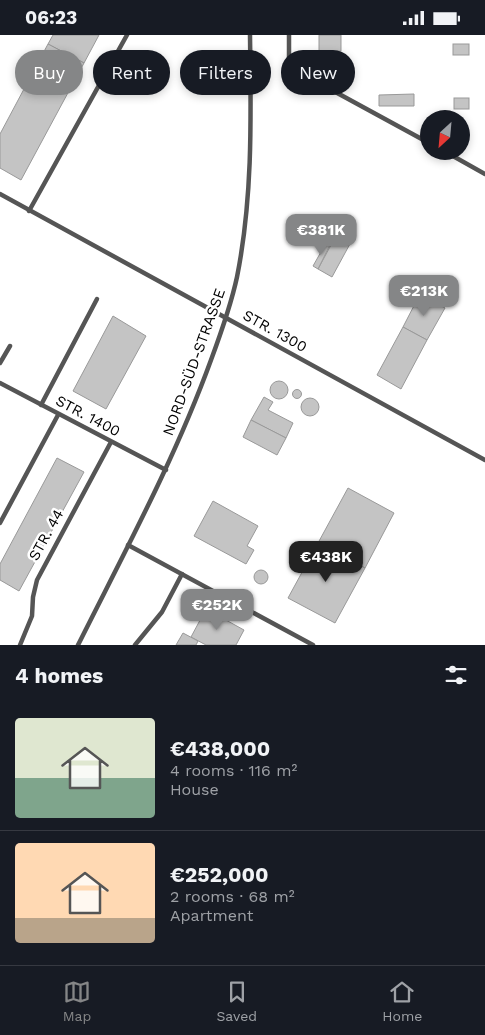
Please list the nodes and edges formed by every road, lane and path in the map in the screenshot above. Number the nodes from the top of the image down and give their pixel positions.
1 (127, 35) edge
2 (250, 35) edge
3 (289, 35) edge
4 (420, 138) edge
5 (460, 160) edge
6 (485, 174) edge
7 (0, 194) edge
8 (29, 211) junction
9 (97, 299) dead end
10 (226, 318) junction
11 (10, 345) dead end
12 (0, 363) edge
13 (0, 383) edge
14 (41, 405) junction
15 (58, 415) junction
16 (111, 442) junction
17 (485, 460) edge
18 (166, 470) junction
19 (0, 523) edge
20 (128, 545) junction
21 (182, 574) junction
22 (20, 645) edge
23 (78, 645) edge
24 (135, 645) edge
25 (313, 645) edge

1 - 8 lane
2 - 10 lane, NORD-SÜD-STRASSE
3 - 4 lane
5 - 6 lane
7 - 8 lane, STR. 1300
8 - 10 lane, STR. 1300
9 - 14 lane
10 - 17 lane, STR. 1300
10 - 18 lane, NORD-SÜD-STRASSE
11 - 12 lane
13 - 14 lane, STR. 1400
14 - 15 lane, STR. 1400
15 - 16 lane, STR. 1400
15 - 19 lane
16 - 18 lane, STR. 1400
16 - 22 lane, STR. 44
18 - 20 lane, NORD-SÜD-STRASSE
20 - 21 lane
20 - 23 lane, NORD-SÜD-STRASSE
21 - 24 lane
21 - 25 lane

